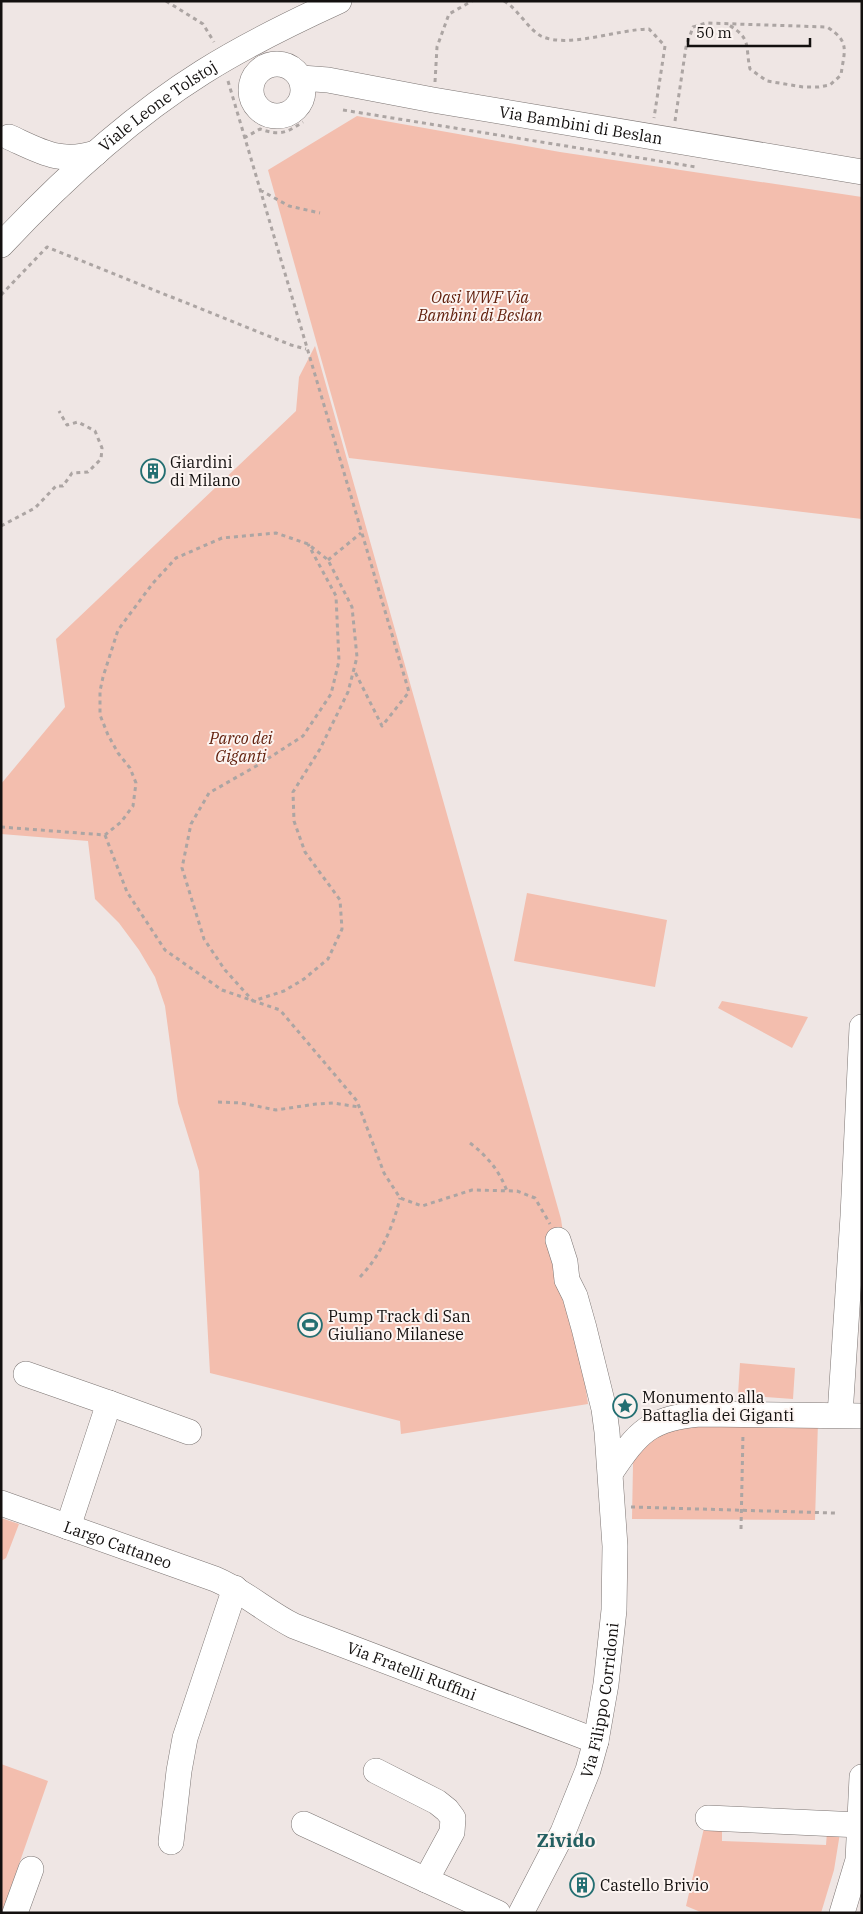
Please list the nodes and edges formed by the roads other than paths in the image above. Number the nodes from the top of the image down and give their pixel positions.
1 (339, 1) edge
2 (301, 78) dead end
3 (9, 137) dead end
4 (34, 148) junction
5 (96, 153) junction
6 (862, 172) edge
7 (50, 194) junction
8 (1, 245) edge
9 (862, 1027) edge
10 (558, 1240) road end
11 (26, 1374) dead end
12 (110, 1403) junction
13 (851, 1415) edge
14 (189, 1432) dead end
15 (611, 1472) junction
16 (1, 1503) edge
17 (68, 1527) junction
18 (234, 1588) junction
19 (596, 1741) junction
20 (376, 1771) dead end
21 (862, 1777) edge
22 (708, 1818) dead end
23 (304, 1824) dead end
24 (860, 1825) junction
25 (171, 1842) dead end
26 (860, 1860) edge
27 (31, 1869) dead end
28 (426, 1880) junction
29 (15, 1913) edge
30 (498, 1913) edge
31 (521, 1913) edge
32 (842, 1913) edge

1 - 5 street, Viale Leone Tolstoj
2 - 6 street, Via Bambini di Beslan
3 - 4 street
4 - 5 street
4 - 7 street
5 - 7 street, Viale Leone Tolstoj
7 - 8 street, Viale Leone Tolstoj
9 - 13 street
10 - 15 street, Via Filippo Corridoni
11 - 12 street
12 - 14 street
12 - 17 street
13 - 15 street
15 - 19 street, Via Filippo Corridoni
16 - 17 street, Largo Cattaneo
17 - 18 street, Largo Cattaneo
18 - 19 street, Via Fratelli Ruffini
18 - 25 street
19 - 31 street, Via Filippo Corridoni
20 - 28 street
21 - 24 street
22 - 24 street
23 - 28 street
24 - 26 street
26 - 32 street
27 - 29 street
28 - 30 street

